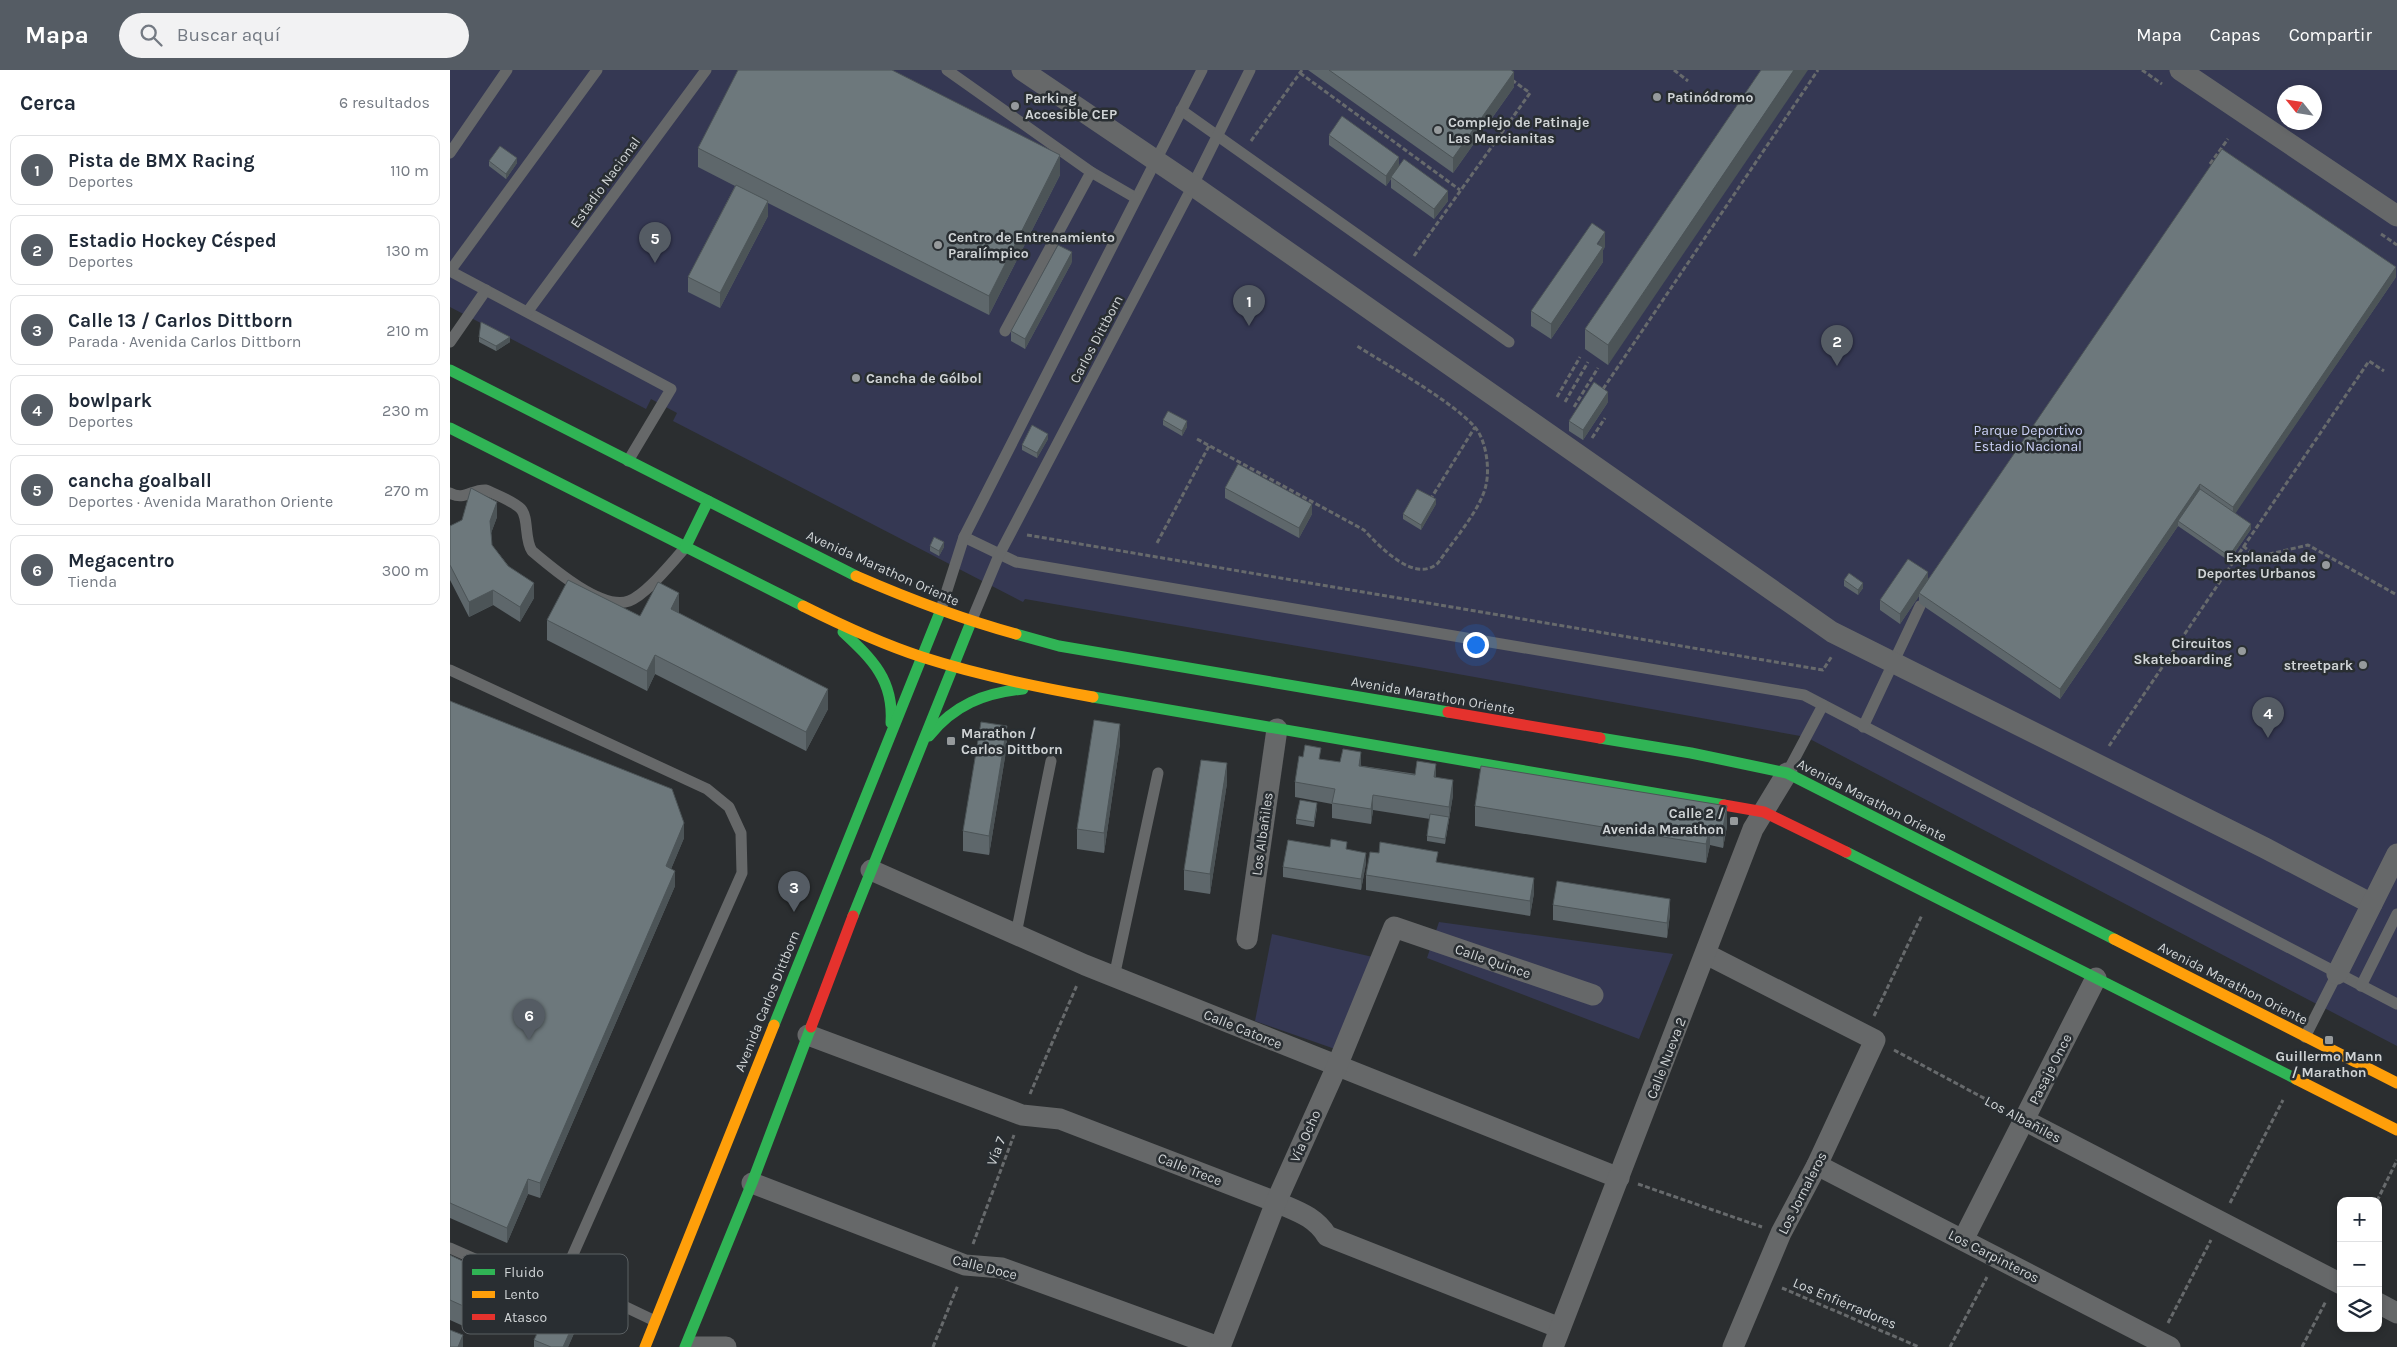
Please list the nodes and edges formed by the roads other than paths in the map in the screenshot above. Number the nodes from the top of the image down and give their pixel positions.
1 (507, 70) edge
2 (597, 70) edge
3 (706, 70) edge
4 (947, 70) edge
5 (1022, 70) edge
6 (1202, 70) edge
7 (1250, 70) edge
8 (2180, 70) edge
9 (1181, 110) junction
10 (1217, 136) junction
11 (450, 153) edge
12 (1155, 160) junction
13 (1091, 172) junction
14 (1192, 185) junction
15 (1136, 198) junction
16 (2397, 216) edge
17 (450, 271) edge
18 (486, 290) junction
19 (528, 312) junction
20 (1005, 330) dead end
21 (450, 342) edge
22 (1509, 342) dead end
23 (450, 370) edge
24 (450, 428) edge
25 (628, 461) junction
26 (450, 493) edge
27 (708, 502) junction
28 (964, 537) junction
29 (685, 548) junction
30 (1000, 555) junction
31 (1920, 606) edge
32 (940, 612) junction
33 (831, 620) junction
34 (971, 622) junction
35 (922, 657) junction
36 (1892, 662) junction
37 (952, 666) junction
38 (450, 670) edge
39 (1041, 688) junction
40 (1823, 705) junction
41 (1863, 727) junction
42 (1277, 729) junction
43 (888, 737) junction
44 (918, 751) junction
45 (1052, 762) dead end
46 (1158, 773) dead end
47 (1787, 773) junction
48 (1764, 812) junction
49 (2397, 854) edge
50 (871, 870) junction
51 (2372, 904) junction
52 (2396, 920) edge
53 (1394, 927) joint
54 (1016, 934) junction
55 (1247, 938) dead end
56 (1706, 954) junction
57 (2337, 974) junction
58 (1114, 977) junction
59 (2096, 978) junction
60 (2361, 986) junction
61 (1593, 995) dead end
62 (2397, 1004) edge
63 (808, 1035) junction
64 (2305, 1037) junction
65 (1337, 1066) junction
66 (2397, 1084) edge
67 (2024, 1120) junction
68 (2397, 1130) edge
69 (1817, 1165) junction
70 (1619, 1178) junction
71 (752, 1183) junction
72 (1276, 1202) junction
73 (1963, 1240) junction
74 (450, 1248) edge
75 (464, 1254) edge
76 (574, 1254) edge
77 (2337, 1281) edge
78 (2382, 1305) edge
79 (628, 1308) edge
80 (2397, 1313) edge
81 (655, 1321) junction
82 (1556, 1338) edge
83 (645, 1347) edge
84 (685, 1347) edge
85 (692, 1347) edge
86 (726, 1347) edge
87 (1220, 1347) edge
88 (1733, 1347) edge
89 (2170, 1347) edge

1 - 11 lane
2 - 17 lane
3 - 19 lane, Estadio Nacional
4 - 13 lane
5 - 12 street
6 - 9 lane, Carlos Dittborn
7 - 10 lane, Carlos Dittborn
8 - 16 street
9 - 10 lane
9 - 12 lane, Carlos Dittborn
10 - 14 lane, Carlos Dittborn
10 - 22 lane
12 - 14 street
12 - 15 lane, Carlos Dittborn
13 - 15 lane
13 - 20 lane
14 - 30 lane, Carlos Dittborn
14 - 36 street
15 - 28 lane, Carlos Dittborn
17 - 18 lane
18 - 19 lane
18 - 21 lane
19 - 25 lane
23 - 25 main road, Avenida Marathon Oriente
24 - 29 main road
25 - 27 main road, Avenida Marathon Oriente
26 - 29 lane
27 - 29 main road
27 - 32 main road, Avenida Marathon Oriente
28 - 30 lane
28 - 32 lane, Carlos Dittborn
29 - 33 main road
30 - 34 lane, Carlos Dittborn
30 - 40 lane
31 - 36 lane
32 - 34 main road, Avenida Marathon Oriente
32 - 35 main road, Avenida Carlos Dittborn
33 - 35 main road
33 - 43 main road
34 - 37 main road
34 - 47 main road, Avenida Marathon Oriente
35 - 37 main road
35 - 43 main road, Avenida Carlos Dittborn
36 - 41 lane
36 - 51 street
37 - 39 main road
37 - 44 main road
38 - 76 lane
39 - 42 main road
39 - 44 main road
40 - 41 lane
40 - 47 lane
41 - 57 lane
42 - 48 main road
42 - 55 street, Los Albañiles
43 - 81 main road, Avenida Carlos Dittborn
44 - 50 main road
45 - 54 lane
46 - 58 lane
47 - 48 street, Calle Nueva 2
47 - 64 main road, Avenida Marathon Oriente
48 - 56 street, Calle Nueva 2
48 - 59 main road
49 - 51 street
50 - 54 street, Calle Catorce
50 - 63 main road
51 - 57 street
52 - 60 lane
53 - 61 street, Calle Quince
53 - 65 street, Vía Ocho
54 - 58 street, Calle Catorce
56 - 69 street, Los Jornaleros
56 - 70 street, Calle Nueva 2
57 - 60 lane
57 - 64 lane
58 - 65 street, Calle Catorce
59 - 67 street, Pasaje Once
59 - 68 main road
60 - 62 lane
63 - 71 main road
63 - 72 street, Calle Trece
64 - 66 main road, Avenida Marathon Oriente
65 - 70 street, Calle Catorce
65 - 72 street, Vía Ocho
67 - 73 street, Pasaje Once
67 - 77 street, Los Albañiles
69 - 73 street, Los Carpinteros
69 - 88 street, Los Jornaleros
70 - 82 street, Calle Nueva 2
71 - 84 main road
71 - 87 street, Calle Doce
72 - 82 street, Calle Trece
72 - 87 street, Vía Ocho
73 - 89 street, Los Carpinteros
74 - 75 lane
78 - 80 street
79 - 81 lane
81 - 83 main road, Avenida Carlos Dittborn
85 - 86 street

